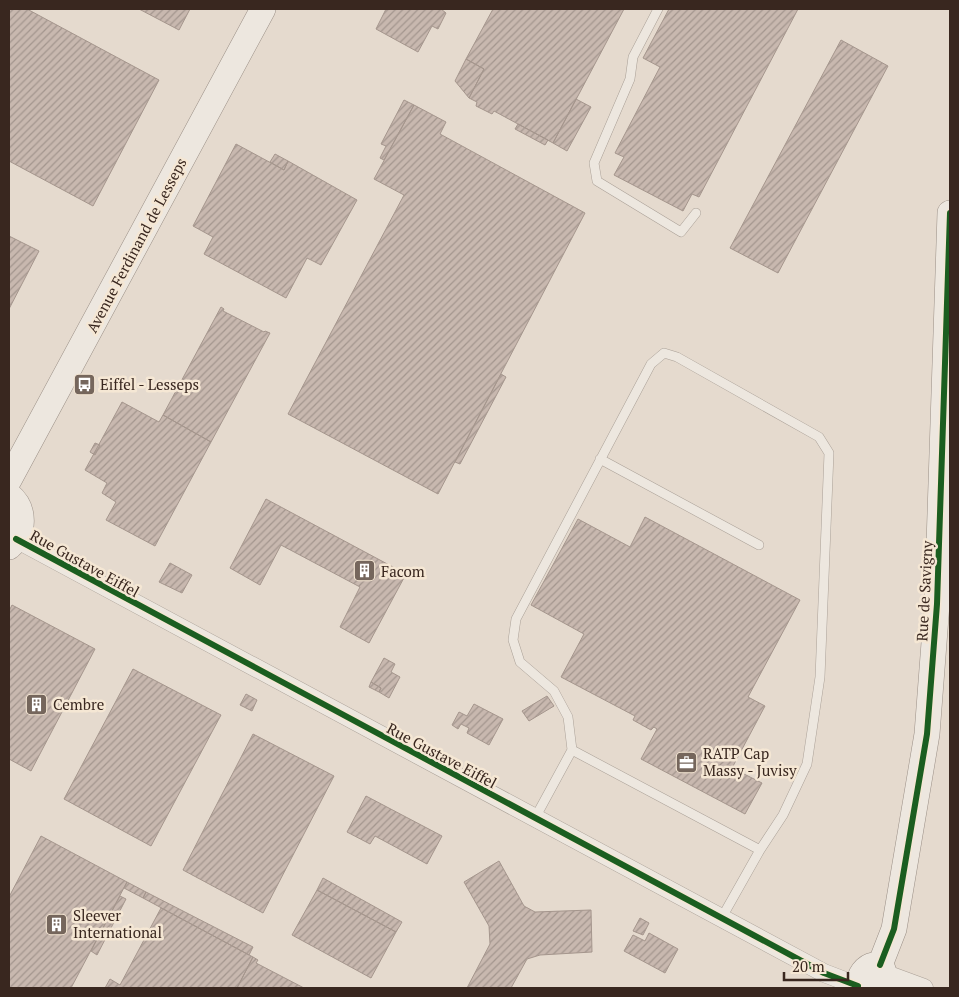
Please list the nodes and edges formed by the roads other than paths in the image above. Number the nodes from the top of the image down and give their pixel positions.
1 (263, 9) edge
2 (658, 9) edge
3 (696, 213) dead end
4 (950, 213) edge
5 (600, 459) junction
6 (9, 480) edge
7 (9, 495) edge
8 (13, 543) edge
9 (758, 545) dead end
10 (572, 750) junction
11 (535, 818) junction
12 (760, 850) junction
13 (721, 919) junction
14 (873, 980) edge
15 (924, 988) edge

1 - 6 street, Avenue Ferdinand de Lesseps
2 - 3 lane
4 - 14 street, Rue de Savigny
5 - 9 lane
5 - 10 lane
5 - 12 lane
7 - 8 street
8 - 11 street, Rue Gustave Eiffel
10 - 11 lane
10 - 12 lane
11 - 13 street, Rue Gustave Eiffel
12 - 13 lane
13 - 14 street, Rue Gustave Eiffel
14 - 15 street, Rue Gustave Eiffel

